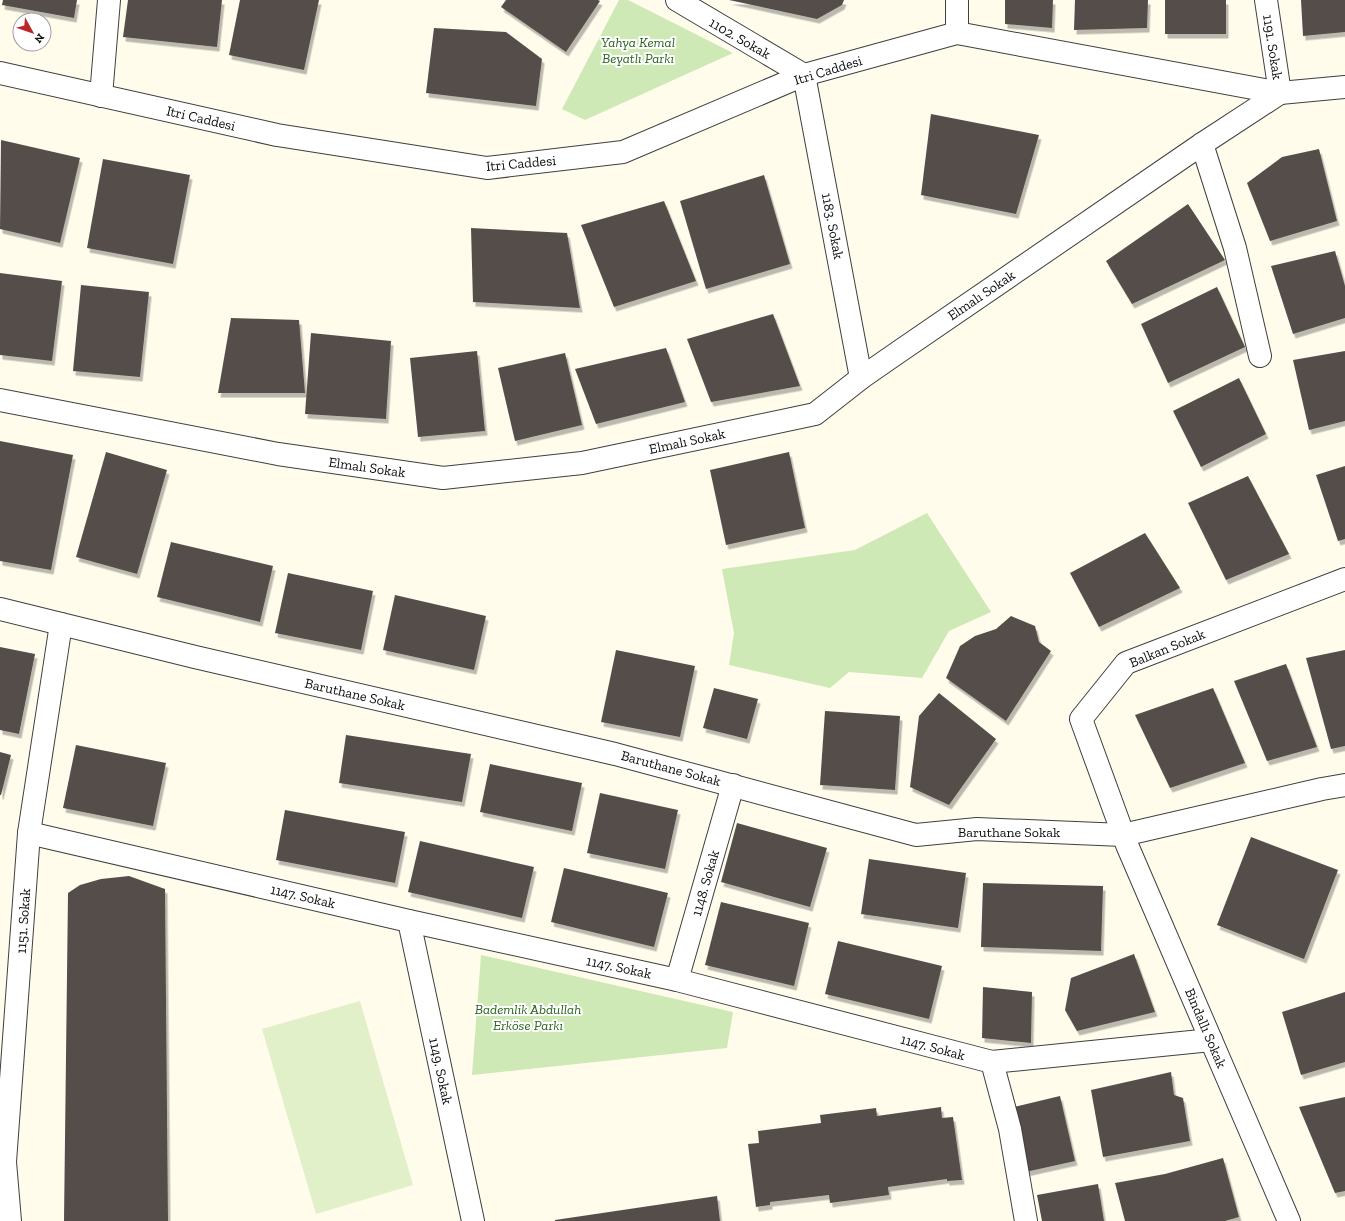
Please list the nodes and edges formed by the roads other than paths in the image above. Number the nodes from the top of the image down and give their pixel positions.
1 (109, 0) edge
2 (676, 0) edge
3 (957, 0) edge
4 (1266, 0) edge
5 (957, 33) junction
6 (0, 73) edge
7 (804, 75) junction
8 (1345, 87) edge
9 (1280, 93) junction
10 (101, 96) junction
11 (1202, 144) junction
12 (1260, 356) dead end
13 (861, 378) junction
14 (0, 400) edge
15 (1345, 579) edge
16 (0, 608) edge
17 (61, 624) junction
18 (733, 785) junction
19 (1345, 785) edge
20 (29, 833) junction
21 (1123, 835) junction
22 (409, 921) junction
23 (677, 980) junction
24 (8, 1009) edge
25 (1211, 1040) junction
26 (992, 1062) junction
27 (10, 1221) edge
28 (472, 1221) edge
29 (1026, 1221) edge
30 (1289, 1221) edge

1 - 10 street
2 - 7 street, 1102. Sokak
3 - 5 street
4 - 9 street, 1191. Sokak
5 - 7 street, Itri Caddesi
5 - 9 street
6 - 10 street, Itri Caddesi
7 - 10 street, Itri Caddesi
7 - 13 street, 1183. Sokak
8 - 9 street
9 - 11 street, Elmalı Sokak
11 - 12 street
11 - 13 street, Elmalı Sokak
13 - 14 street, Elmalı Sokak
15 - 21 street, Balkan Sokak
16 - 17 street, Baruthane Sokak
17 - 18 street, Baruthane Sokak
17 - 20 street, 1151. Sokak
18 - 21 street, Baruthane Sokak
18 - 23 street, 1148. Sokak
19 - 21 street, Baruthane Sokak
20 - 22 street, 1147. Sokak
20 - 24 street, 1151. Sokak
21 - 25 street, Bindallı Sokak
22 - 23 street, 1147. Sokak
22 - 28 street, 1149. Sokak
23 - 26 street, 1147. Sokak
24 - 27 street, 1151. Sokak
25 - 26 street, 1147. Sokak
25 - 30 street, Bindallı Sokak
26 - 29 street

